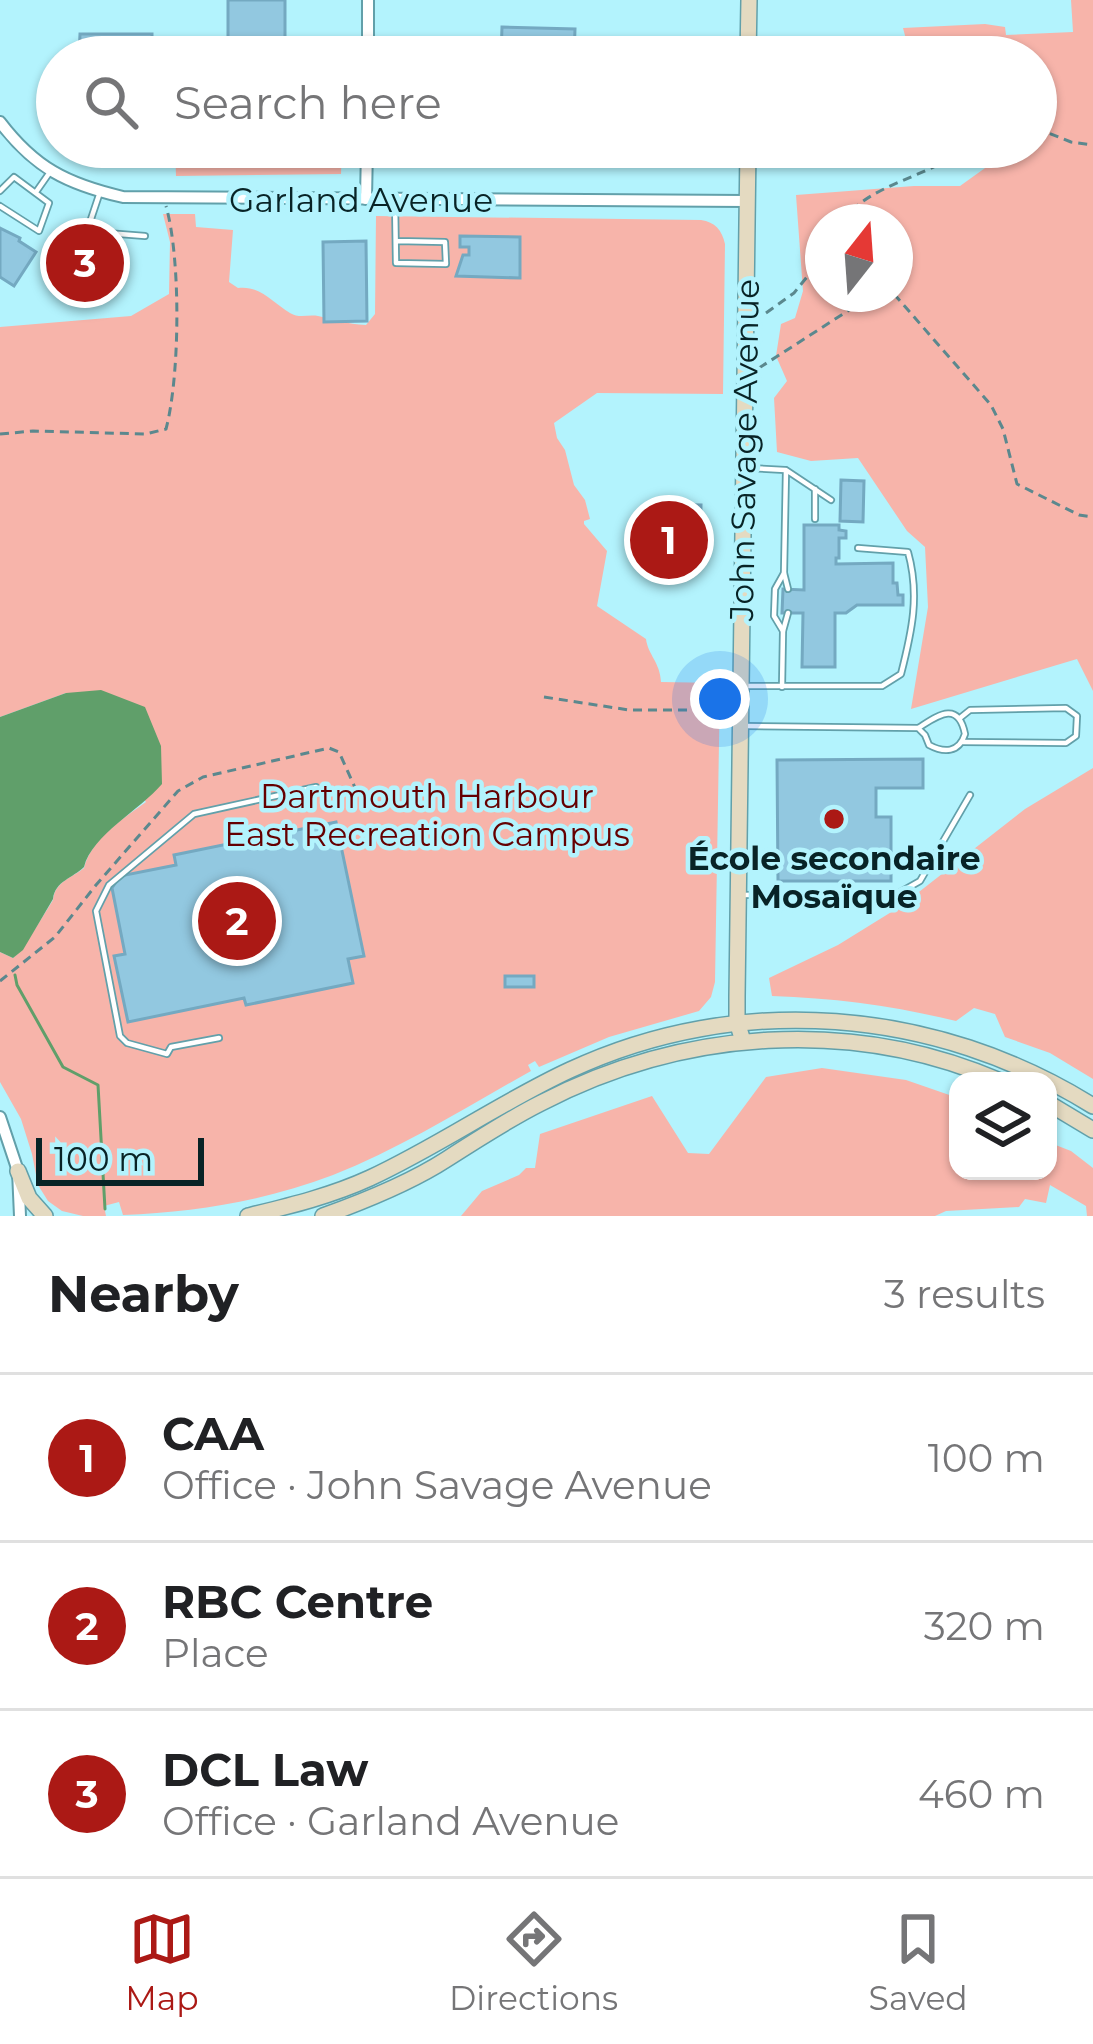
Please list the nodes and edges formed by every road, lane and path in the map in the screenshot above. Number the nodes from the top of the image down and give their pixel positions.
1 (368, 0) edge
2 (749, 0) edge
3 (368, 36) edge
4 (748, 36) edge
5 (0, 122) edge
6 (1057, 136) edge
7 (1093, 145) edge
8 (36, 161) edge
9 (45, 168) edge
10 (367, 168) edge
11 (748, 168) edge
12 (932, 168) edge
13 (50, 172) junction
14 (0, 191) edge
15 (36, 192) junction
16 (100, 192) junction
17 (162, 199) junction
18 (366, 199) junction
19 (395, 200) junction
20 (747, 201) junction
21 (860, 204) edge
22 (0, 206) edge
23 (145, 236) dead end
24 (396, 241) junction
25 (805, 279) edge
26 (845, 312) edge
27 (910, 312) edge
28 (766, 313) dead end
29 (744, 376) junction
30 (0, 434) edge
31 (743, 468) junction
32 (786, 470) junction
33 (815, 489) junction
34 (831, 500) dead end
35 (1093, 517) edge
36 (815, 519) dead end
37 (858, 548) dead end
38 (784, 573) junction
39 (788, 590) dead end
40 (788, 613) dead end
41 (783, 631) junction
42 (741, 687) junction
43 (782, 687) junction
44 (544, 698) dead end
45 (741, 718) junction
46 (959, 719) junction
47 (918, 728) junction
48 (962, 742) junction
49 (316, 787) dead end
50 (970, 795) dead end
51 (738, 895) junction
52 (737, 1022) junction
53 (219, 1038) dead end
54 (743, 1041) junction
55 (974, 1072) edge
56 (520, 1105) junction
57 (1093, 1106) edge
58 (1057, 1108) edge
59 (0, 1118) edge
60 (1093, 1130) edge
61 (18, 1171) junction
62 (253, 1215) edge
63 (20, 1216) edge
64 (45, 1216) edge
65 (323, 1216) edge

1 - 3 street
2 - 4 main road
5 - 8 street, Garland Avenue
6 - 7 path
9 - 13 street, Garland Avenue
10 - 18 street
11 - 20 main road, John Savage Avenue
12 - 21 path
13 - 15 lane
13 - 16 street, Garland Avenue
14 - 15 lane
15 - 22 lane
16 - 17 street, Garland Avenue
16 - 23 lane
17 - 18 street, Garland Avenue
17 - 30 path
18 - 19 street, Garland Avenue
19 - 20 street, Garland Avenue
19 - 24 lane
20 - 29 main road, John Savage Avenue
24 - 24 lane
25 - 28 path
26 - 29 path
27 - 35 path
29 - 31 main road, John Savage Avenue
31 - 32 lane
31 - 42 main road, John Savage Avenue
32 - 33 lane
32 - 38 lane
33 - 34 lane
33 - 36 lane
37 - 43 lane
38 - 39 lane
38 - 41 lane
40 - 41 lane
41 - 43 lane
42 - 43 lane
42 - 45 main road, John Savage Avenue
44 - 45 path
45 - 47 lane
45 - 51 main road, John Savage Avenue
46 - 47 lane
46 - 48 lane
46 - 48 lane
47 - 48 lane
49 - 53 lane
50 - 51 lane
51 - 52 main road, John Savage Avenue
52 - 54 main road, John Savage Avenue
52 - 56 main road
52 - 57 main road
54 - 55 main road
54 - 56 main road
56 - 62 main road
56 - 65 main road
58 - 60 main road
59 - 61 street
61 - 63 street
61 - 64 main road

